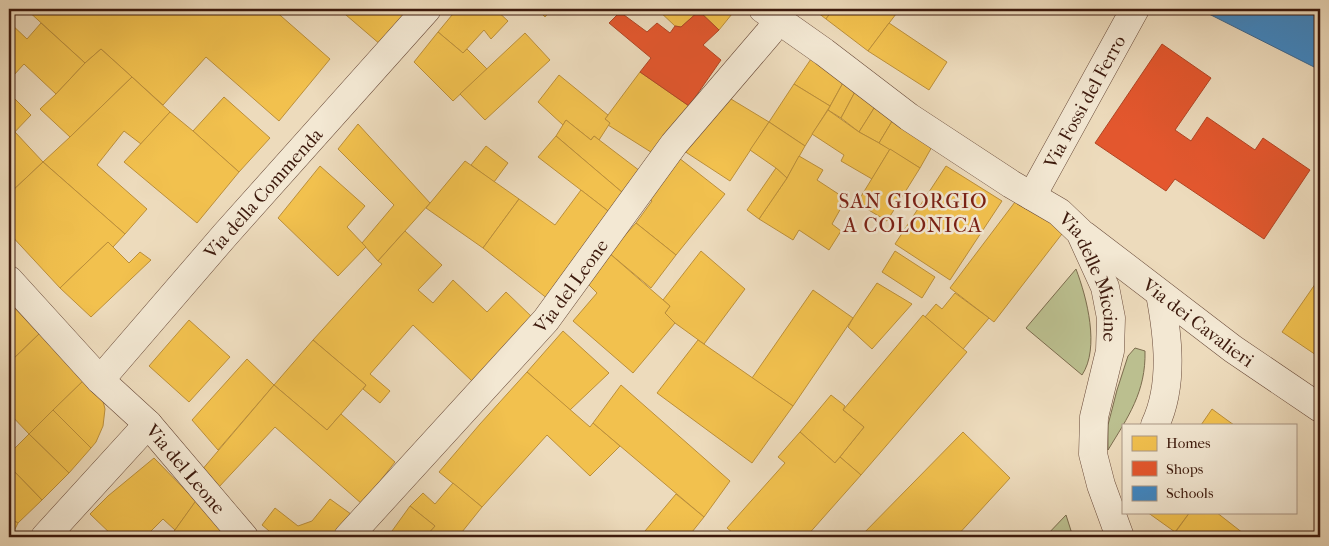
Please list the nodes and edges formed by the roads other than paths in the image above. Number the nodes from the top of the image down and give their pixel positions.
1 (427, 9) edge
2 (1135, 9) edge
3 (770, 14) edge
4 (1032, 196) junction
5 (1080, 232) junction
6 (9, 280) edge
7 (1160, 294) junction
8 (100, 380) junction
9 (1320, 408) edge
10 (148, 424) junction
11 (1156, 424) edge
12 (1122, 494) edge
13 (1117, 529) edge
14 (45, 537) edge
15 (244, 537) edge
16 (348, 537) edge

1 - 8 street, Via della Commenda
2 - 4 street, Via Fossi del Ferro
3 - 4 street, Via delle Miccine
3 - 16 street, Via del Leone
4 - 5 street, Via delle Miccine
5 - 7 street, Via dei Cavalieri
5 - 13 street, Via delle Miccine
6 - 8 street
7 - 9 street, Via dei Cavalieri
7 - 11 street
8 - 10 street
10 - 14 street, Via del Leone
10 - 15 street, Via del Leone
12 - 13 street, Via delle Miccine

